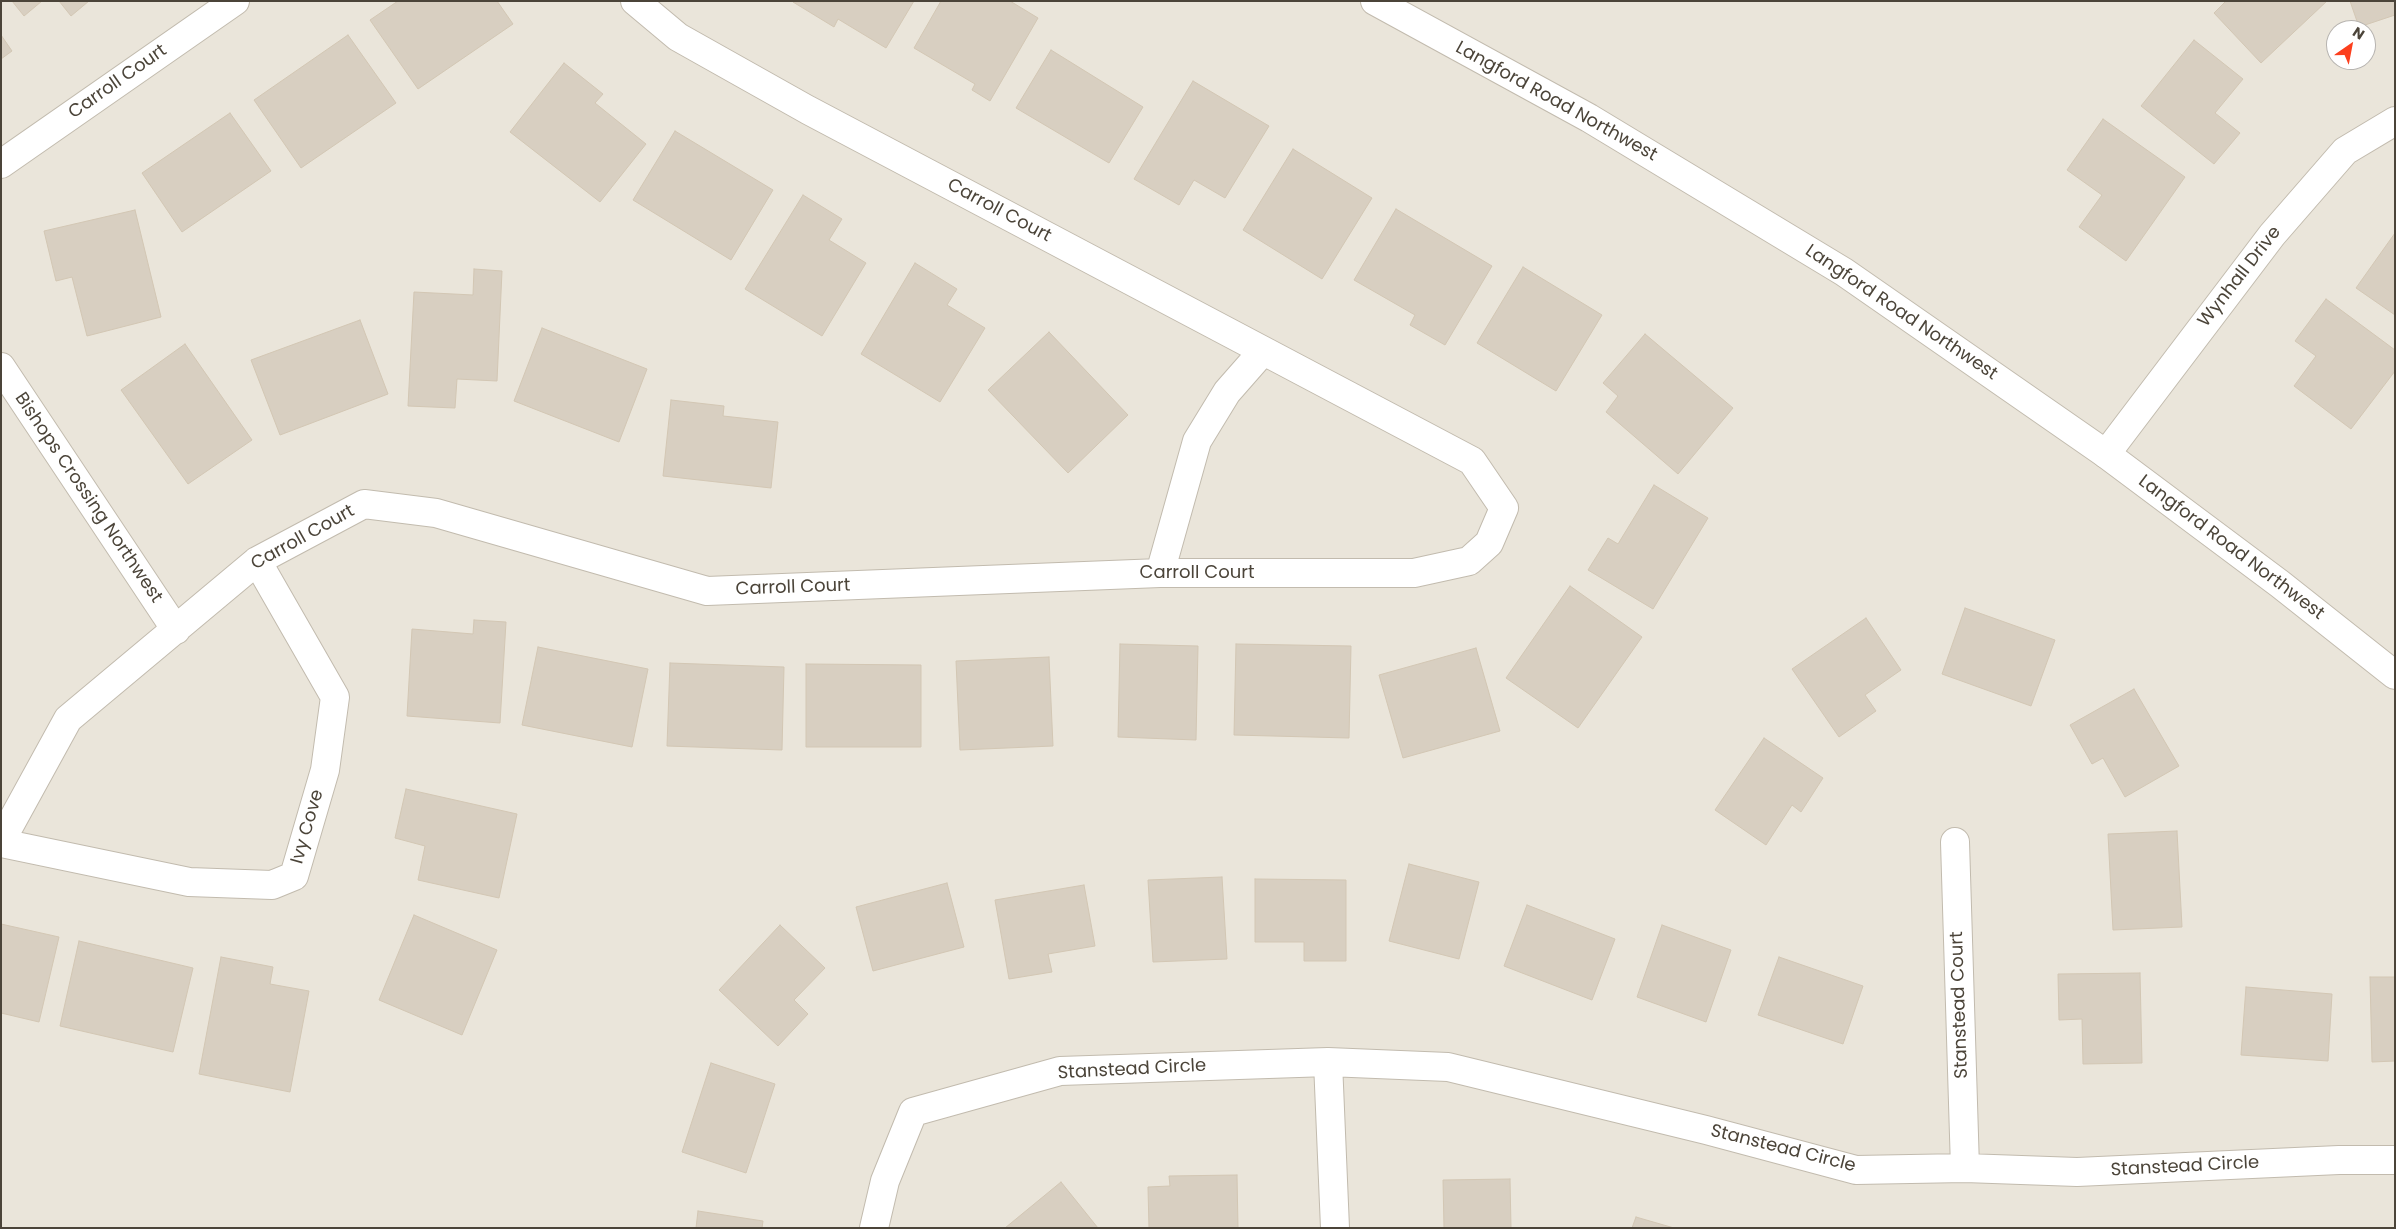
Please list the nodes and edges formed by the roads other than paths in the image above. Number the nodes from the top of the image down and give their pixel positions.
1 (235, 1) edge
2 (635, 1) edge
3 (1375, 1) edge
4 (2395, 121) edge
5 (1, 164) edge
6 (1263, 351) junction
7 (1, 367) edge
8 (2106, 454) junction
9 (257, 560) junction
10 (1160, 573) junction
11 (176, 630) junction
12 (2395, 675) edge
13 (1, 842) edge
14 (1955, 842) dead end
15 (1328, 1062) junction
16 (2395, 1160) edge
17 (1965, 1168) junction
18 (874, 1228) edge
19 (1335, 1228) edge

1 - 5 street, Carroll Court
2 - 6 street, Carroll Court
3 - 8 street, Langford Road Northwest
4 - 8 street, Wynhall Drive
6 - 10 street
6 - 10 street, Carroll Court
7 - 11 street, Bishops Crossing Northwest
8 - 12 street, Langford Road Northwest
9 - 10 street, Carroll Court
9 - 11 street, Carroll Court
9 - 13 street, Ivy Cove
11 - 13 street, Carroll Court
14 - 17 street, Stanstead Court
15 - 17 street, Stanstead Circle
15 - 18 street, Stanstead Circle
15 - 19 street
16 - 17 street, Stanstead Circle

